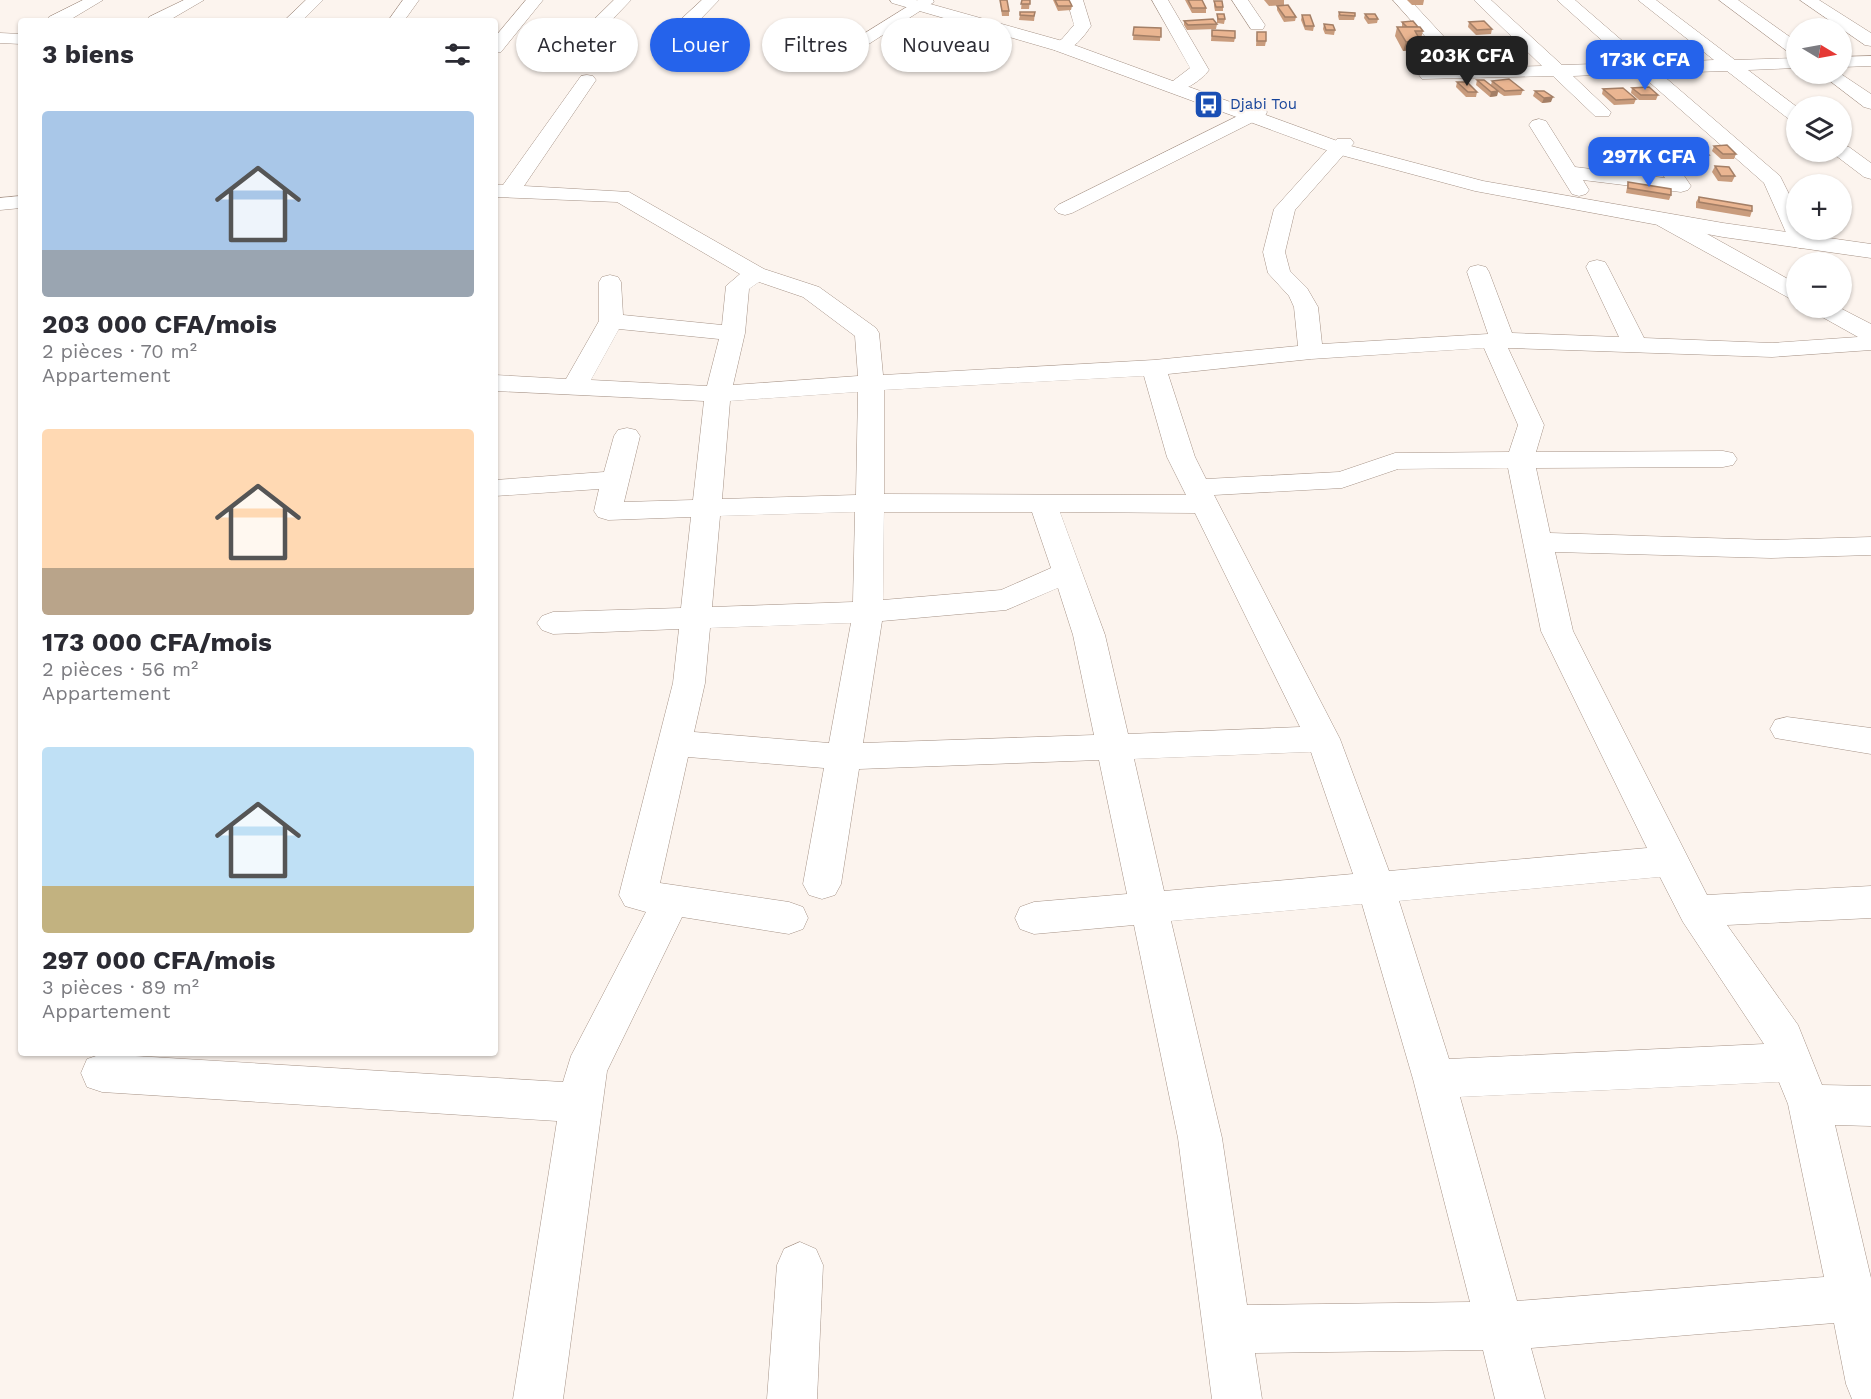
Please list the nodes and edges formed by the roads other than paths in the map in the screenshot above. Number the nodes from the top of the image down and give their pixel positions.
1 (94, 0) edge
2 (196, 0) edge
3 (315, 0) edge
4 (411, 0) edge
5 (535, 0) edge
6 (623, 0) edge
7 (711, 0) edge
8 (898, 0) edge
9 (1075, 0) edge
10 (1160, 0) edge
11 (1240, 0) edge
12 (1401, 0) edge
13 (1482, 0) edge
14 (1565, 0) edge
15 (1646, 0) edge
16 (1727, 0) edge
17 (1808, 0) edge
18 (921, 3) edge
19 (61, 18) edge
20 (161, 18) edge
21 (295, 18) edge
22 (398, 18) edge
23 (605, 18) edge
24 (692, 18) edge
25 (1257, 25) dead end
26 (869, 36) edge
27 (0, 38) edge
28 (18, 39) edge
29 (1871, 41) edge
30 (1786, 42) edge
31 (498, 44) edge
32 (1064, 45) junction
33 (1871, 61) edge
34 (1852, 62) edge
35 (1786, 63) edge
36 (1731, 65) junction
37 (1643, 68) junction
38 (1558, 71) junction
39 (1468, 74) junction
40 (1428, 75) dead end
41 (587, 80) dead end
42 (1844, 84) edge
43 (1177, 85) junction
44 (1871, 103) edge
45 (1786, 108) edge
46 (1602, 112) dead end
47 (1254, 114) junction
48 (1539, 124) dead end
49 (1653, 144) dead end
50 (1341, 146) junction
51 (1852, 159) edge
52 (1568, 172) junction
53 (1871, 173) edge
54 (502, 191) edge
55 (18, 202) edge
56 (1586, 202) junction
57 (0, 204) edge
58 (1065, 209) dead end
59 (1786, 210) edge
60 (1665, 220) junction
61 (1786, 235) edge
62 (1786, 235) edge
63 (1815, 240) edge
64 (1834, 240) edge
65 (1871, 243) edge
66 (1871, 250) edge
67 (1597, 267) dead end
68 (1478, 272) dead end
69 (756, 274) junction
70 (610, 282) dead end
71 (1786, 287) edge
72 (1841, 318) edge
73 (611, 321) junction
74 (733, 333) junction
75 (1871, 334) edge
76 (1498, 341) junction
77 (1871, 343) edge
78 (1635, 345) junction
79 (1311, 352) junction
80 (1154, 368) junction
81 (871, 382) junction
82 (498, 383) edge
83 (574, 387) junction
84 (718, 394) junction
85 (627, 436) dead end
86 (1723, 459) dead end
87 (1520, 460) junction
88 (616, 480) junction
89 (498, 488) edge
90 (1200, 496) junction
91 (870, 503) junction
92 (1043, 503) junction
93 (706, 508) junction
94 (1539, 542) junction
95 (1871, 546) edge
96 (1067, 572) junction
97 (868, 612) junction
98 (695, 619) junction
99 (553, 623) dead end
100 (1787, 729) dead end
101 (1323, 739) junction
102 (1871, 741) edge
103 (675, 743) junction
104 (1113, 747) junction
105 (844, 757) junction
106 (1672, 861) junction
107 (822, 884) dead end
108 (1376, 887) junction
109 (671, 900) junction
110 (1871, 902) edge
111 (1149, 907) junction
112 (1696, 910) junction
113 (789, 918) dead end
114 (1034, 918) dead end
115 (1792, 1062) junction
116 (102, 1073) dead end
117 (1434, 1079) junction
118 (582, 1103) junction
119 (1809, 1104) junction
120 (1871, 1106) edge
121 (800, 1265) dead end
122 (1852, 1298) junction
123 (1501, 1326) junction
124 (1227, 1329) junction
125 (1871, 1384) edge
126 (537, 1399) edge
127 (792, 1399) edge
128 (1237, 1399) edge
129 (1520, 1399) edge

1 - 19 street
2 - 20 street
3 - 21 street
4 - 22 street
5 - 31 street
6 - 23 street
7 - 24 street
8 - 18 street
9 - 32 street
10 - 43 street
11 - 25 street
12 - 39 street
13 - 38 street
14 - 37 street
15 - 36 street
16 - 30 street
17 - 29 street
18 - 26 street
18 - 32 street
27 - 28 street
32 - 43 street
33 - 34 street
35 - 36 street
36 - 37 street
36 - 45 street
37 - 38 street
37 - 59 street
38 - 39 street
38 - 46 street
39 - 40 street
41 - 54 street
42 - 44 street
43 - 47 street
47 - 50 street
47 - 58 street
48 - 52 street
49 - 52 street
50 - 56 street
50 - 79 street
51 - 53 street
52 - 56 street
54 - 69 street
55 - 57 street
56 - 60 street
56 - 61 street
60 - 62 street
60 - 71 street
63 - 66 street
64 - 65 street
67 - 78 street
68 - 76 street
69 - 74 street
69 - 81 street
70 - 73 street
72 - 75 street
73 - 74 street
73 - 83 street
74 - 84 street
76 - 78 street
76 - 79 street
76 - 87 street
77 - 78 street
79 - 80 street
80 - 81 street
80 - 90 street
81 - 84 street
81 - 91 street
82 - 83 street
83 - 84 street
84 - 93 street
85 - 88 street
86 - 87 street
87 - 90 street
87 - 94 street
88 - 89 street
88 - 93 street
90 - 92 street
90 - 101 street
91 - 92 street
91 - 93 street
91 - 97 street
92 - 96 street
93 - 98 street
94 - 95 street
94 - 106 street
96 - 97 street
96 - 104 street
97 - 98 street
97 - 105 street
98 - 99 street
98 - 103 street
100 - 102 street
101 - 104 street
101 - 108 street
103 - 105 street
103 - 109 street
104 - 105 street
104 - 111 street
105 - 107 street
106 - 108 street
106 - 112 street
108 - 111 street
108 - 117 street
109 - 113 street
109 - 118 street
110 - 112 street
111 - 114 street
111 - 124 street
112 - 115 street
115 - 117 street
115 - 119 street
116 - 118 street
117 - 123 street
118 - 126 street
119 - 120 street
119 - 122 street
121 - 127 street
122 - 123 street
122 - 125 street
123 - 124 street
123 - 129 street
124 - 128 street

